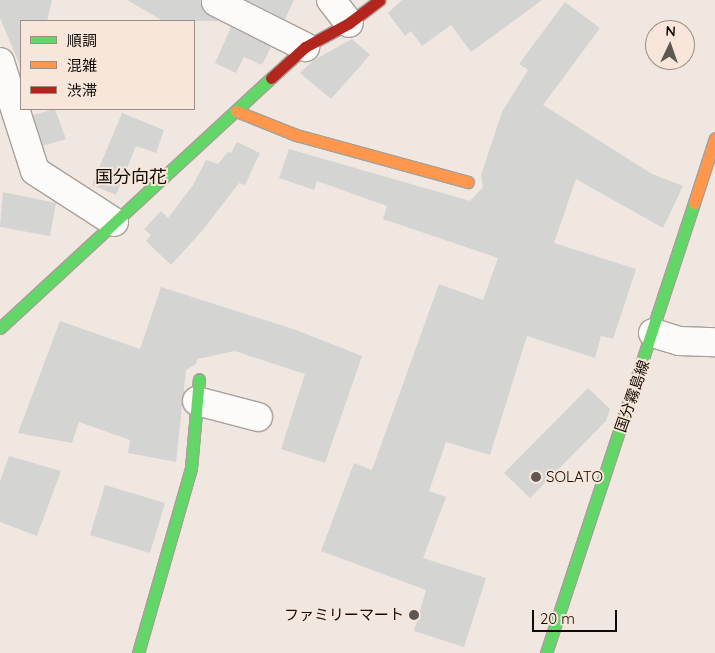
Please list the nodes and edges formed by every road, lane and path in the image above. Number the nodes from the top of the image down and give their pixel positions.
1 (331, 0) edge
2 (378, 0) edge
3 (216, 2) dead end
4 (349, 11) edge
5 (305, 47) junction
6 (0, 62) edge
7 (236, 112) junction
8 (715, 138) edge
9 (468, 182) dead end
10 (114, 222) junction
11 (0, 328) edge
12 (653, 333) junction
13 (715, 342) edge
14 (198, 390) joint
15 (258, 417) dead end
16 (138, 653) edge
17 (546, 653) edge

1 - 4 street
2 - 4 street
3 - 5 street
4 - 5 street
5 - 7 street
6 - 10 street
7 - 9 street
7 - 10 street
8 - 12 street, 国分霧島線
10 - 11 street
12 - 13 street
12 - 17 street, 国分霧島線
14 - 15 street
14 - 16 street

